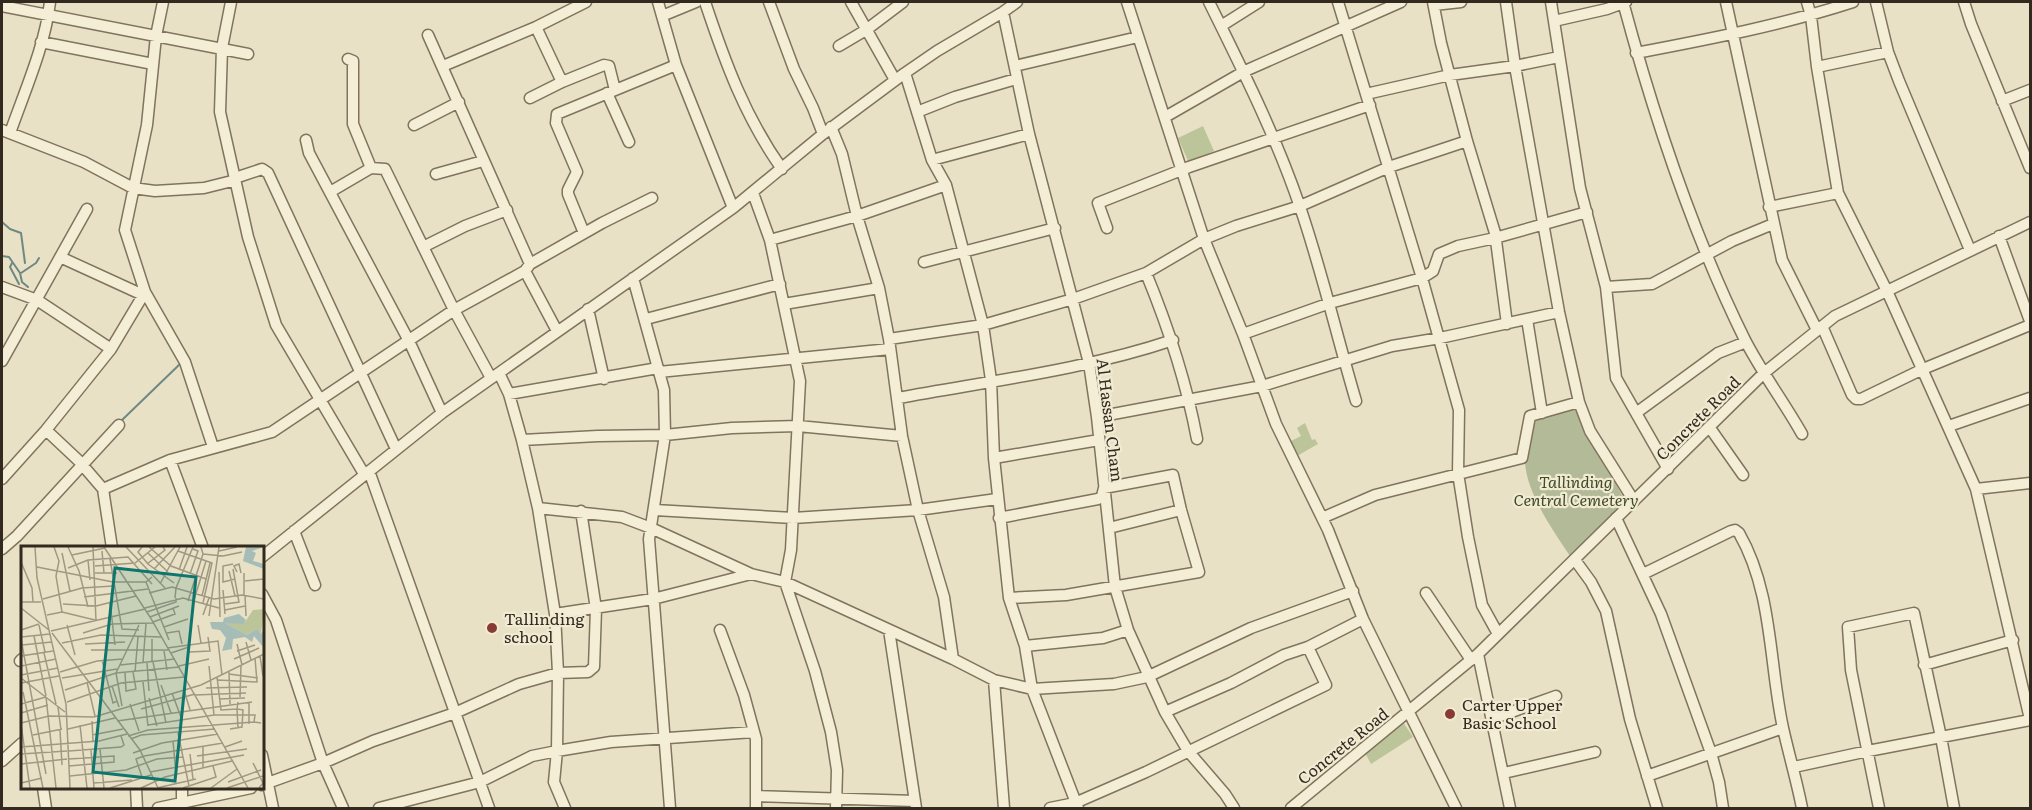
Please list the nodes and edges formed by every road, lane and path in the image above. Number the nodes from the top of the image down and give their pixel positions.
1 (51, 2) edge
2 (162, 2) edge
3 (231, 2) edge
4 (586, 2) edge
5 (658, 2) edge
6 (696, 2) edge
7 (705, 2) edge
8 (769, 2) edge
9 (851, 2) edge
10 (903, 2) edge
11 (1017, 2) edge
12 (1209, 2) edge
13 (1259, 2) edge
14 (1338, 2) edge
15 (1401, 2) edge
16 (1461, 2) edge
17 (1506, 2) edge
18 (1551, 2) edge
19 (1624, 2) edge
20 (1726, 2) edge
21 (1807, 2) edge
22 (1853, 2) edge
23 (1875, 2) edge
24 (1964, 2) edge
25 (1131, 3) edge
26 (1433, 3) edge
27 (2, 6) edge
28 (1003, 12) junction
29 (49, 15) junction
30 (662, 16) junction
31 (1811, 16) junction
32 (1554, 21) junction
33 (1221, 26) junction
34 (536, 27) junction
35 (1345, 27) junction
36 (866, 30) junction
37 (1733, 34) junction
38 (428, 35) dead end
39 (156, 36) junction
40 (1138, 37) junction
41 (41, 42) junction
42 (839, 46) dead end
43 (222, 48) junction
44 (1888, 52) junction
45 (1636, 53) junction
46 (248, 54) dead end
47 (1559, 57) junction
48 (348, 59) dead end
49 (153, 64) junction
50 (676, 65) junction
51 (443, 66) junction
52 (1015, 66) junction
53 (1515, 66) junction
54 (1817, 67) junction
55 (1245, 71) junction
56 (1450, 75) junction
57 (900, 77) junction
58 (1017, 79) junction
59 (562, 82) junction
60 (2031, 90) edge
61 (611, 91) junction
62 (1366, 94) junction
63 (530, 98) dead end
64 (2002, 101) junction
65 (459, 102) junction
66 (1370, 105) junction
67 (917, 112) junction
68 (1165, 117) junction
69 (414, 125) dead end
70 (827, 130) junction
71 (6, 131) edge
72 (1029, 134) junction
73 (1274, 138) junction
74 (306, 140) dead end
75 (1467, 141) junction
76 (629, 142) dead end
77 (932, 160) junction
78 (483, 161) junction
79 (1389, 167) junction
80 (371, 168) junction
81 (2031, 168) edge
82 (782, 169) junction
83 (1181, 171) junction
84 (436, 174) dead end
85 (235, 179) junction
86 (946, 185) junction
87 (133, 188) junction
88 (330, 192) junction
89 (753, 193) junction
90 (1838, 193) junction
91 (652, 198) dead end
92 (1300, 206) junction
93 (1769, 207) junction
94 (733, 208) junction
95 (87, 209) dead end
96 (507, 210) junction
97 (1587, 212) junction
98 (857, 216) junction
99 (2031, 222) edge
100 (1773, 224) junction
101 (1544, 225) junction
102 (1055, 228) junction
103 (1107, 228) dead end
104 (584, 233) junction
105 (1999, 236) junction
106 (1495, 238) junction
107 (1204, 239) junction
108 (770, 240) junction
109 (423, 247) junction
110 (964, 250) junction
111 (1970, 250) junction
112 (1706, 256) junction
113 (60, 257) junction
114 (924, 262) dead end
115 (527, 267) junction
116 (1146, 273) junction
117 (633, 278) junction
118 (1422, 278) junction
119 (780, 284) junction
120 (2, 287) edge
121 (1606, 287) junction
122 (879, 288) junction
123 (1887, 291) junction
124 (144, 293) junction
125 (1073, 299) junction
126 (37, 300) junction
127 (1330, 303) junction
128 (784, 304) junction
129 (588, 309) junction
130 (454, 310) junction
131 (1559, 312) junction
132 (646, 319) junction
133 (1527, 320) junction
134 (2031, 323) edge
135 (1507, 324) junction
136 (983, 325) junction
137 (1819, 328) junction
138 (557, 331) junction
139 (1243, 334) junction
140 (1440, 338) junction
141 (1173, 340) junction
142 (409, 341) junction
143 (1746, 342) junction
144 (890, 344) junction
145 (111, 349) junction
146 (796, 358) junction
147 (2, 361) edge
148 (1344, 361) junction
149 (1089, 363) junction
150 (1923, 369) junction
151 (659, 370) junction
152 (361, 373) junction
153 (1764, 373) junction
154 (495, 376) junction
155 (604, 379) junction
156 (991, 380) junction
157 (1262, 386) junction
158 (508, 394) junction
159 (897, 398) junction
160 (2031, 398) edge
161 (1190, 399) junction
162 (321, 401) junction
163 (1356, 401) dead end
164 (1579, 402) junction
165 (442, 413) junction
166 (1542, 413) junction
167 (1636, 413) junction
168 (1097, 417) junction
169 (119, 425) dead end
170 (798, 426) junction
171 (1949, 426) junction
172 (1710, 428) junction
173 (46, 430) junction
174 (1802, 434) dead end
175 (665, 435) junction
176 (902, 436) junction
177 (1197, 439) dead end
178 (522, 440) junction
179 (1099, 440) junction
180 (213, 447) junction
181 (396, 449) junction
182 (994, 458) junction
183 (170, 460) junction
184 (82, 465) junction
185 (1668, 470) junction
186 (367, 473) junction
187 (1458, 473) junction
188 (1743, 475) dead end
189 (2, 479) edge
190 (2031, 483) edge
191 (1104, 488) junction
192 (104, 489) junction
193 (1976, 489) junction
194 (997, 500) junction
195 (1634, 501) junction
196 (538, 508) junction
197 (654, 510) junction
198 (918, 510) junction
199 (1180, 510) junction
200 (581, 511) junction
201 (793, 518) junction
202 (999, 518) junction
203 (1322, 518) junction
204 (1616, 518) junction
205 (651, 528) junction
206 (1108, 528) junction
207 (294, 531) junction
208 (112, 546) edge
209 (202, 546) edge
210 (2, 549) edge
211 (264, 555) edge
212 (1575, 560) junction
213 (751, 574) junction
214 (1643, 574) junction
215 (785, 582) junction
216 (315, 585) dead end
217 (1115, 587) junction
218 (1353, 591) junction
219 (1426, 593) dead end
220 (264, 598) edge
221 (1009, 598) junction
222 (653, 599) junction
223 (596, 609) junction
224 (555, 614) junction
225 (1363, 619) junction
226 (720, 630) dead end
227 (889, 630) junction
228 (1128, 630) junction
229 (1498, 634) junction
230 (2013, 640) junction
231 (1025, 646) junction
232 (1308, 647) junction
233 (1474, 657) junction
234 (952, 659) junction
235 (1924, 665) junction
236 (558, 673) junction
237 (1147, 676) junction
238 (993, 680) junction
239 (1032, 689) junction
240 (1556, 696) dead end
241 (1165, 712) junction
242 (1409, 712) junction
243 (455, 713) junction
244 (1492, 719) junction
245 (2031, 720) edge
246 (1783, 728) junction
247 (754, 732) junction
248 (663, 737) junction
249 (1941, 737) junction
250 (21, 744) edge
251 (557, 751) junction
252 (1188, 751) junction
253 (1868, 751) junction
254 (1595, 752) dead end
255 (1710, 753) junction
256 (2, 761) edge
257 (323, 763) junction
258 (1794, 767) junction
259 (1504, 773) junction
260 (1647, 776) junction
261 (480, 782) junction
262 (265, 784) edge
263 (43, 789) edge
264 (136, 789) edge
265 (182, 789) edge
266 (247, 789) edge
267 (756, 796) junction
268 (836, 803) edge
269 (176, 805) edge
270 (915, 805) edge
271 (1076, 806) edge
272 (46, 808) edge
273 (137, 808) edge
274 (158, 808) edge
275 (273, 808) edge
276 (343, 808) edge
277 (379, 808) edge
278 (489, 808) edge
279 (565, 808) edge
280 (670, 808) edge
281 (756, 808) edge
282 (1004, 808) edge
283 (1050, 808) edge
284 (1234, 808) edge
285 (1291, 808) edge
286 (1456, 808) edge
287 (1510, 808) edge
288 (1657, 808) edge
289 (1723, 808) edge
290 (1802, 808) edge
291 (1879, 808) edge
292 (1954, 808) edge

1 - 29 street
2 - 39 street
3 - 43 street
4 - 34 street
5 - 30 street
6 - 30 street
7 - 82 street
8 - 70 street
9 - 36 street
10 - 36 street
11 - 28 street
12 - 33 street
13 - 33 street
14 - 35 street
15 - 35 street
16 - 26 street
17 - 53 street
18 - 32 street
19 - 32 street
19 - 45 street
20 - 37 street
21 - 31 street
22 - 31 street
23 - 44 street
24 - 64 street
25 - 40 street
26 - 56 street
27 - 29 street
28 - 52 street, Al Hassan Cham
28 - 57 street
29 - 39 street
29 - 41 street
30 - 50 street
31 - 37 street
31 - 54 street
32 - 47 street
33 - 55 street
34 - 51 street
34 - 59 street
35 - 55 street
35 - 62 street
36 - 42 street
36 - 57 street
37 - 45 street
37 - 93 street
38 - 51 street
39 - 43 street
39 - 49 street
40 - 52 street
40 - 68 street
41 - 49 street
41 - 71 street
43 - 46 street
43 - 85 street
44 - 54 street
44 - 111 street
45 - 112 street
47 - 53 street
47 - 97 street
48 - 80 street
49 - 87 street
50 - 61 street
50 - 94 street
51 - 65 street
52 - 58 street, Al Hassan Cham
53 - 56 street
53 - 101 street
54 - 90 street
55 - 68 street
55 - 73 street
56 - 62 street
56 - 75 street
57 - 67 street
57 - 70 street
58 - 67 street
58 - 72 street, Al Hassan Cham
59 - 61 street
59 - 63 street
60 - 64 street
61 - 76 street
61 - 104 street
62 - 66 street
64 - 81 street
65 - 69 street
65 - 78 street
66 - 73 street
66 - 79 street
67 - 77 street
68 - 83 street
70 - 82 street
70 - 98 street
71 - 87 street
72 - 77 street
72 - 102 street, Al Hassan Cham
73 - 83 street
73 - 92 street
74 - 88 street
75 - 79 street
75 - 106 street
77 - 86 street
78 - 84 street
78 - 96 street
79 - 92 street
79 - 118 street
80 - 88 street
80 - 109 street
82 - 89 street
83 - 103 street
83 - 107 street
85 - 87 street
85 - 152 street
85 - 162 street
86 - 98 street
86 - 110 street
87 - 124 street
88 - 142 street
89 - 94 street
89 - 108 street
90 - 93 street
90 - 123 street
91 - 104 street
92 - 107 street
92 - 127 street
93 - 100 street
94 - 117 street
95 - 113 street
96 - 109 street
96 - 115 street
97 - 101 street
97 - 121 street
98 - 108 street
98 - 122 street
99 - 105 street, Concrete Road
100 - 112 street
100 - 137 street
101 - 106 street
101 - 131 street
102 - 110 street
102 - 125 street, Al Hassan Cham
104 - 115 street
105 - 111 street, Concrete Road
105 - 134 street
106 - 118 street
106 - 135 street
107 - 116 street
107 - 139 street
108 - 119 street
109 - 130 street
110 - 114 street
110 - 136 street
111 - 123 street, Concrete Road
112 - 121 street
112 - 143 street
113 - 124 street
113 - 126 street
115 - 130 street
115 - 138 street
116 - 125 street
116 - 141 street
117 - 129 street
117 - 132 street
118 - 127 street
118 - 140 street
119 - 128 street
119 - 132 street
120 - 126 street
121 - 167 street
122 - 128 street
122 - 144 street
123 - 137 street, Concrete Road
123 - 150 street
124 - 145 street
124 - 180 street
125 - 136 street
125 - 149 street, Al Hassan Cham
126 - 145 street
126 - 147 street
127 - 139 street
127 - 148 street
128 - 146 street
129 - 138 street
129 - 155 street
130 - 142 street
130 - 154 street
131 - 133 street
131 - 164 street
132 - 151 street
133 - 135 street
133 - 166 street
134 - 150 street
135 - 140 street
136 - 144 street
136 - 156 street
137 - 150 street
137 - 153 street, Concrete Road
138 - 154 street
139 - 157 street
140 - 148 street
140 - 187 street
141 - 149 street
141 - 161 street
142 - 152 street
142 - 165 street
143 - 153 street
143 - 167 street
144 - 146 street
144 - 159 street
145 - 173 street
146 - 151 street
146 - 170 street
148 - 157 street
148 - 163 street
149 - 156 street
149 - 168 street, Al Hassan Cham
150 - 171 street
151 - 155 street
151 - 175 street
152 - 162 street
152 - 181 street
153 - 172 street, Concrete Road
153 - 174 street
154 - 158 street
154 - 165 street
155 - 158 street
156 - 159 street
156 - 182 street
157 - 161 street
157 - 203 street
158 - 178 street
159 - 176 street
160 - 171 street
161 - 168 street
161 - 177 street
162 - 180 street
162 - 186 street
164 - 166 street
164 - 195 street
165 - 181 street
166 - 187 street
167 - 185 street
168 - 179 street, Al Hassan Cham
169 - 184 street
170 - 175 street
170 - 176 street
170 - 201 street
171 - 193 street
172 - 185 street, Concrete Road
172 - 188 street
173 - 184 street
173 - 189 street
175 - 178 street
175 - 197 street
176 - 198 street
178 - 196 street
179 - 182 street
179 - 191 street, Al Hassan Cham
180 - 183 street
181 - 186 street
182 - 194 street
183 - 192 street
183 - 209 street
184 - 192 street
184 - 210 street
185 - 195 street, Concrete Road
186 - 207 street
186 - 243 street
187 - 203 street
187 - 229 street
190 - 193 street
191 - 199 street
191 - 202 street
191 - 206 street, Al Hassan Cham
192 - 208 street
193 - 230 street
194 - 198 street
194 - 202 street
195 - 204 street, Concrete Road
196 - 200 street
196 - 224 street
197 - 201 street
197 - 205 street
198 - 201 street
198 - 234 street
199 - 206 street
199 - 217 street
200 - 205 street
200 - 223 street
201 - 215 street
202 - 221 street
203 - 218 street
204 - 212 street, Concrete Road
204 - 214 street
205 - 213 street
205 - 222 street
206 - 217 street, Al Hassan Cham
207 - 211 street
207 - 216 street
212 - 229 street, Concrete Road
212 - 260 street
213 - 215 street
213 - 222 street
214 - 246 street
214 - 255 street
215 - 227 street
215 - 268 street
217 - 221 street
217 - 228 street, Al Hassan Cham
218 - 225 street
218 - 237 street
219 - 233 street
220 - 257 street
221 - 231 street
222 - 223 street
222 - 248 street
223 - 224 street
223 - 236 street
224 - 236 street
225 - 232 street
225 - 242 street
226 - 247 street
227 - 234 street
227 - 270 street
228 - 231 street
228 - 237 street, Al Hassan Cham
229 - 233 street, Concrete Road
230 - 235 street
230 - 245 street
231 - 239 street
232 - 241 street
232 - 252 street
233 - 242 street, Concrete Road
233 - 244 street
234 - 238 street
235 - 249 street
235 - 253 street
236 - 243 street
236 - 251 street
237 - 239 street
237 - 241 street, Al Hassan Cham
238 - 239 street
238 - 282 street
239 - 271 street
240 - 244 street
241 - 252 street, Al Hassan Cham
242 - 285 street, Concrete Road
242 - 286 street
243 - 257 street
243 - 261 street
244 - 259 street
245 - 249 street
246 - 255 street
246 - 258 street
247 - 248 street
247 - 267 street
248 - 251 street
248 - 280 street
249 - 253 street
249 - 292 street
250 - 256 street
251 - 261 street
251 - 279 street
252 - 271 street
252 - 284 street, Al Hassan Cham
253 - 258 street
253 - 291 street
254 - 259 street
255 - 260 street
255 - 289 street
257 - 262 street
257 - 276 street
258 - 290 street
259 - 287 street
260 - 288 street
261 - 277 street
261 - 278 street
262 - 275 street
263 - 272 street
264 - 273 street
265 - 269 street
266 - 269 street
267 - 268 street
267 - 281 street
268 - 270 street
269 - 274 street
271 - 283 street

